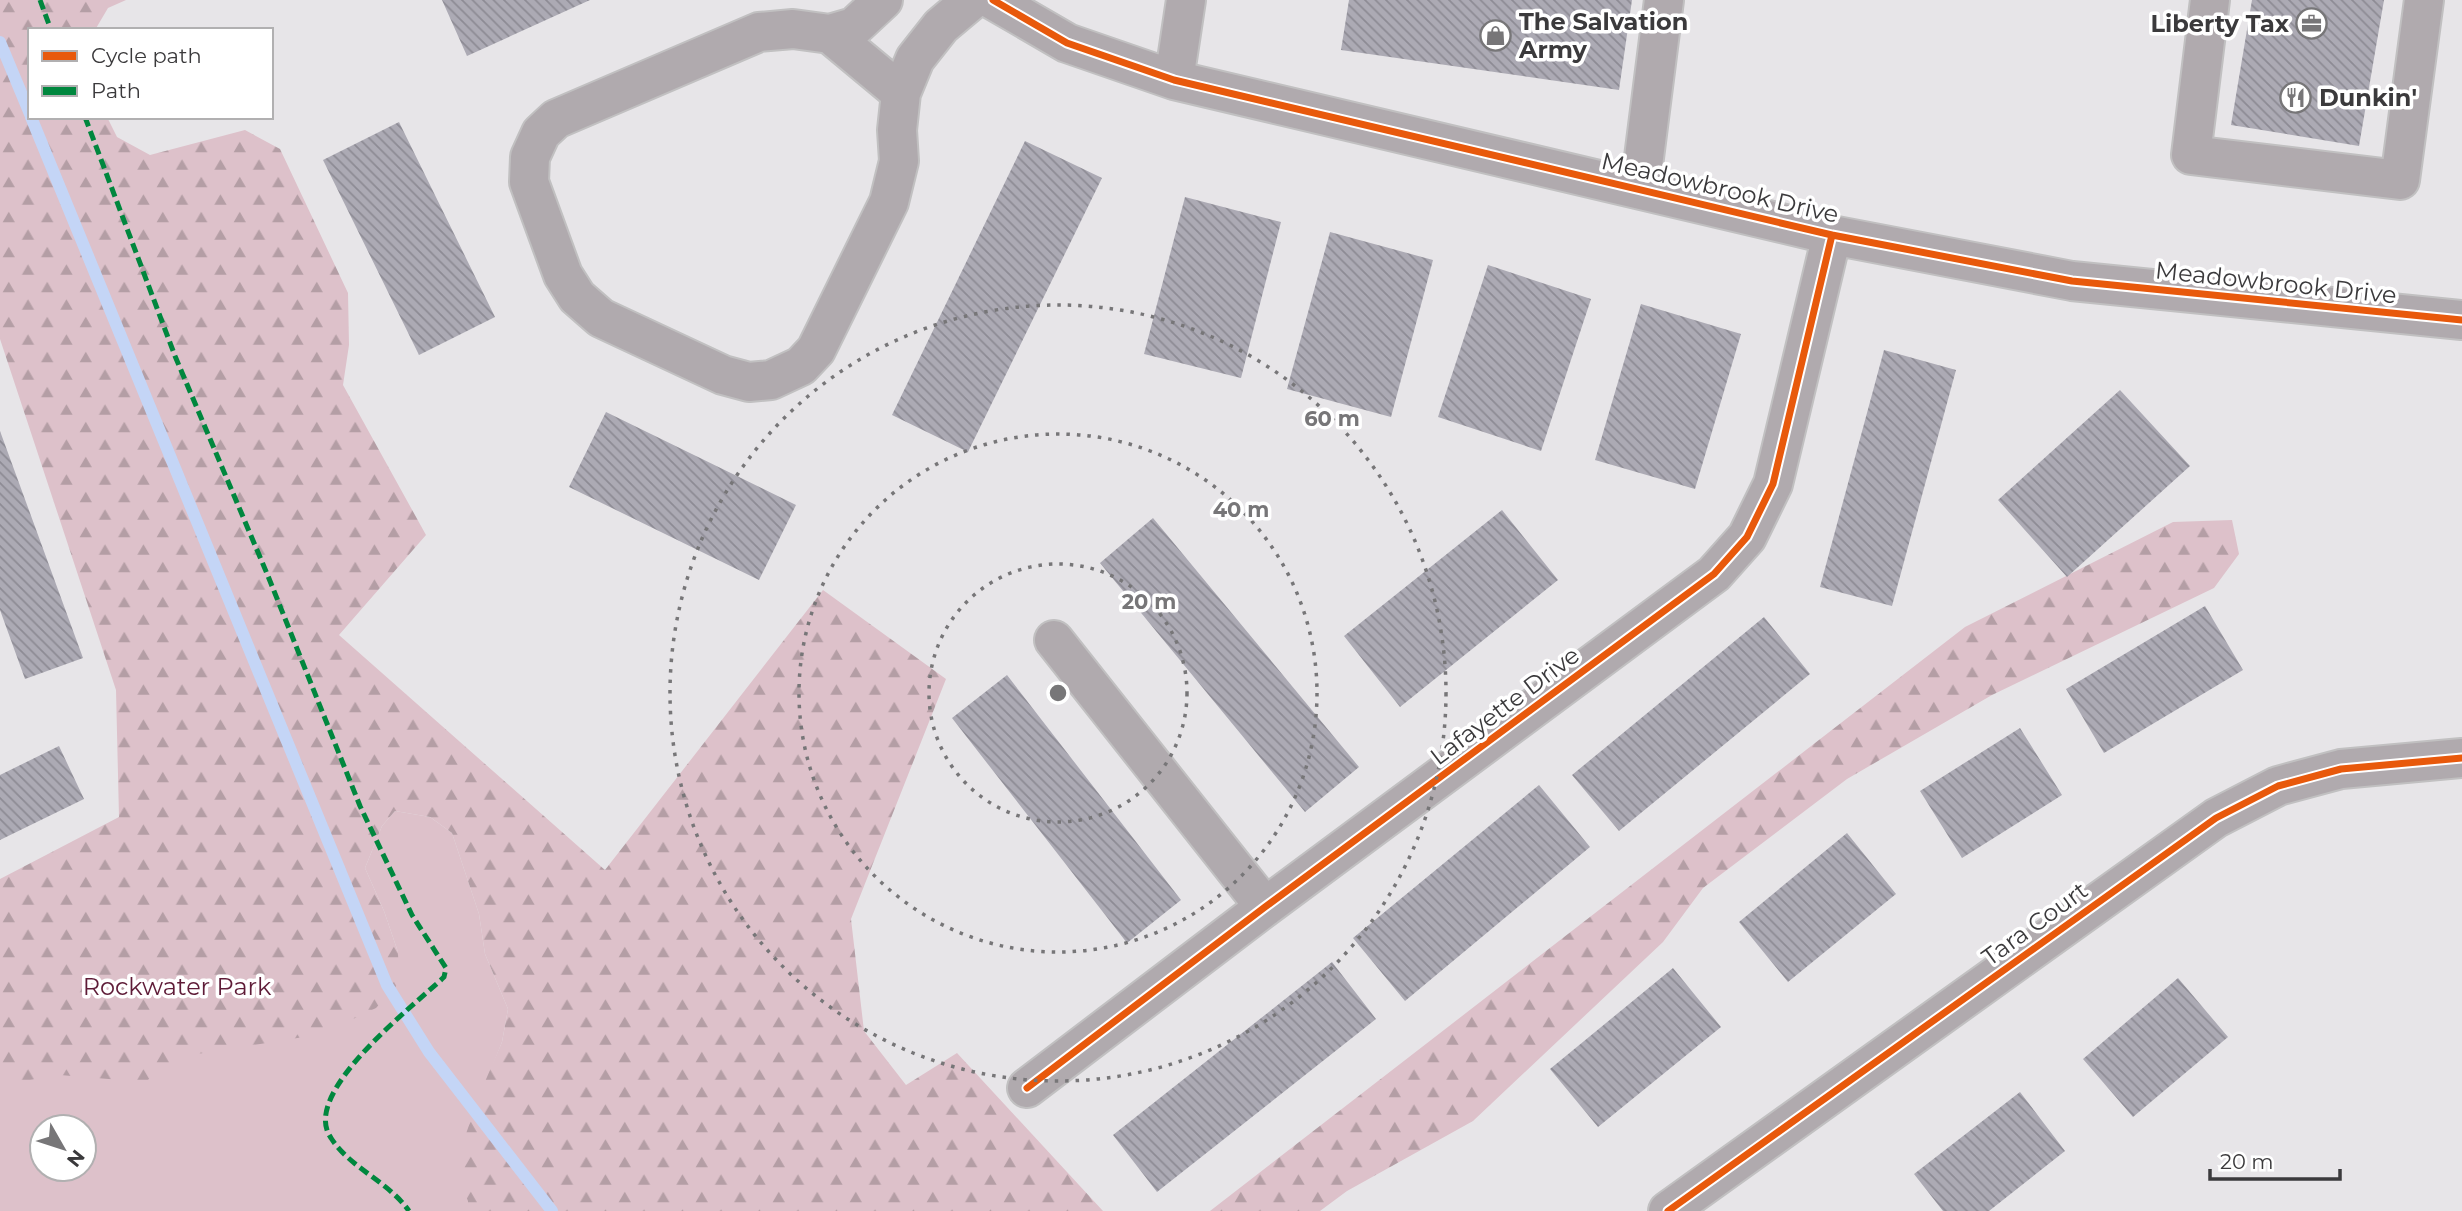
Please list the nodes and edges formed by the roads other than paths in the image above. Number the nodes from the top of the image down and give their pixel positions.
1 (883, 0) edge
2 (972, 0) edge
3 (993, 0) edge
4 (1186, 0) edge
5 (1664, 0) edge
6 (2210, 0) edge
7 (2424, 0) edge
8 (830, 34) junction
9 (1174, 79) junction
10 (901, 93) junction
11 (1640, 189) junction
12 (1832, 235) junction
13 (2462, 320) edge
14 (1054, 640) dead end
15 (2462, 758) edge
16 (1265, 907) junction
17 (1027, 1088) dead end
18 (1668, 1211) edge

1 - 8 street
2 - 10 street
3 - 9 street, Meadowbrook Drive
4 - 9 street
5 - 11 street
6 - 7 street
8 - 10 street
8 - 10 street
9 - 11 street, Meadowbrook Drive
11 - 12 street, Meadowbrook Drive
12 - 13 street, Meadowbrook Drive
12 - 16 street, Lafayette Drive
14 - 16 street
15 - 18 street, Tara Court
16 - 17 street, Lafayette Drive

